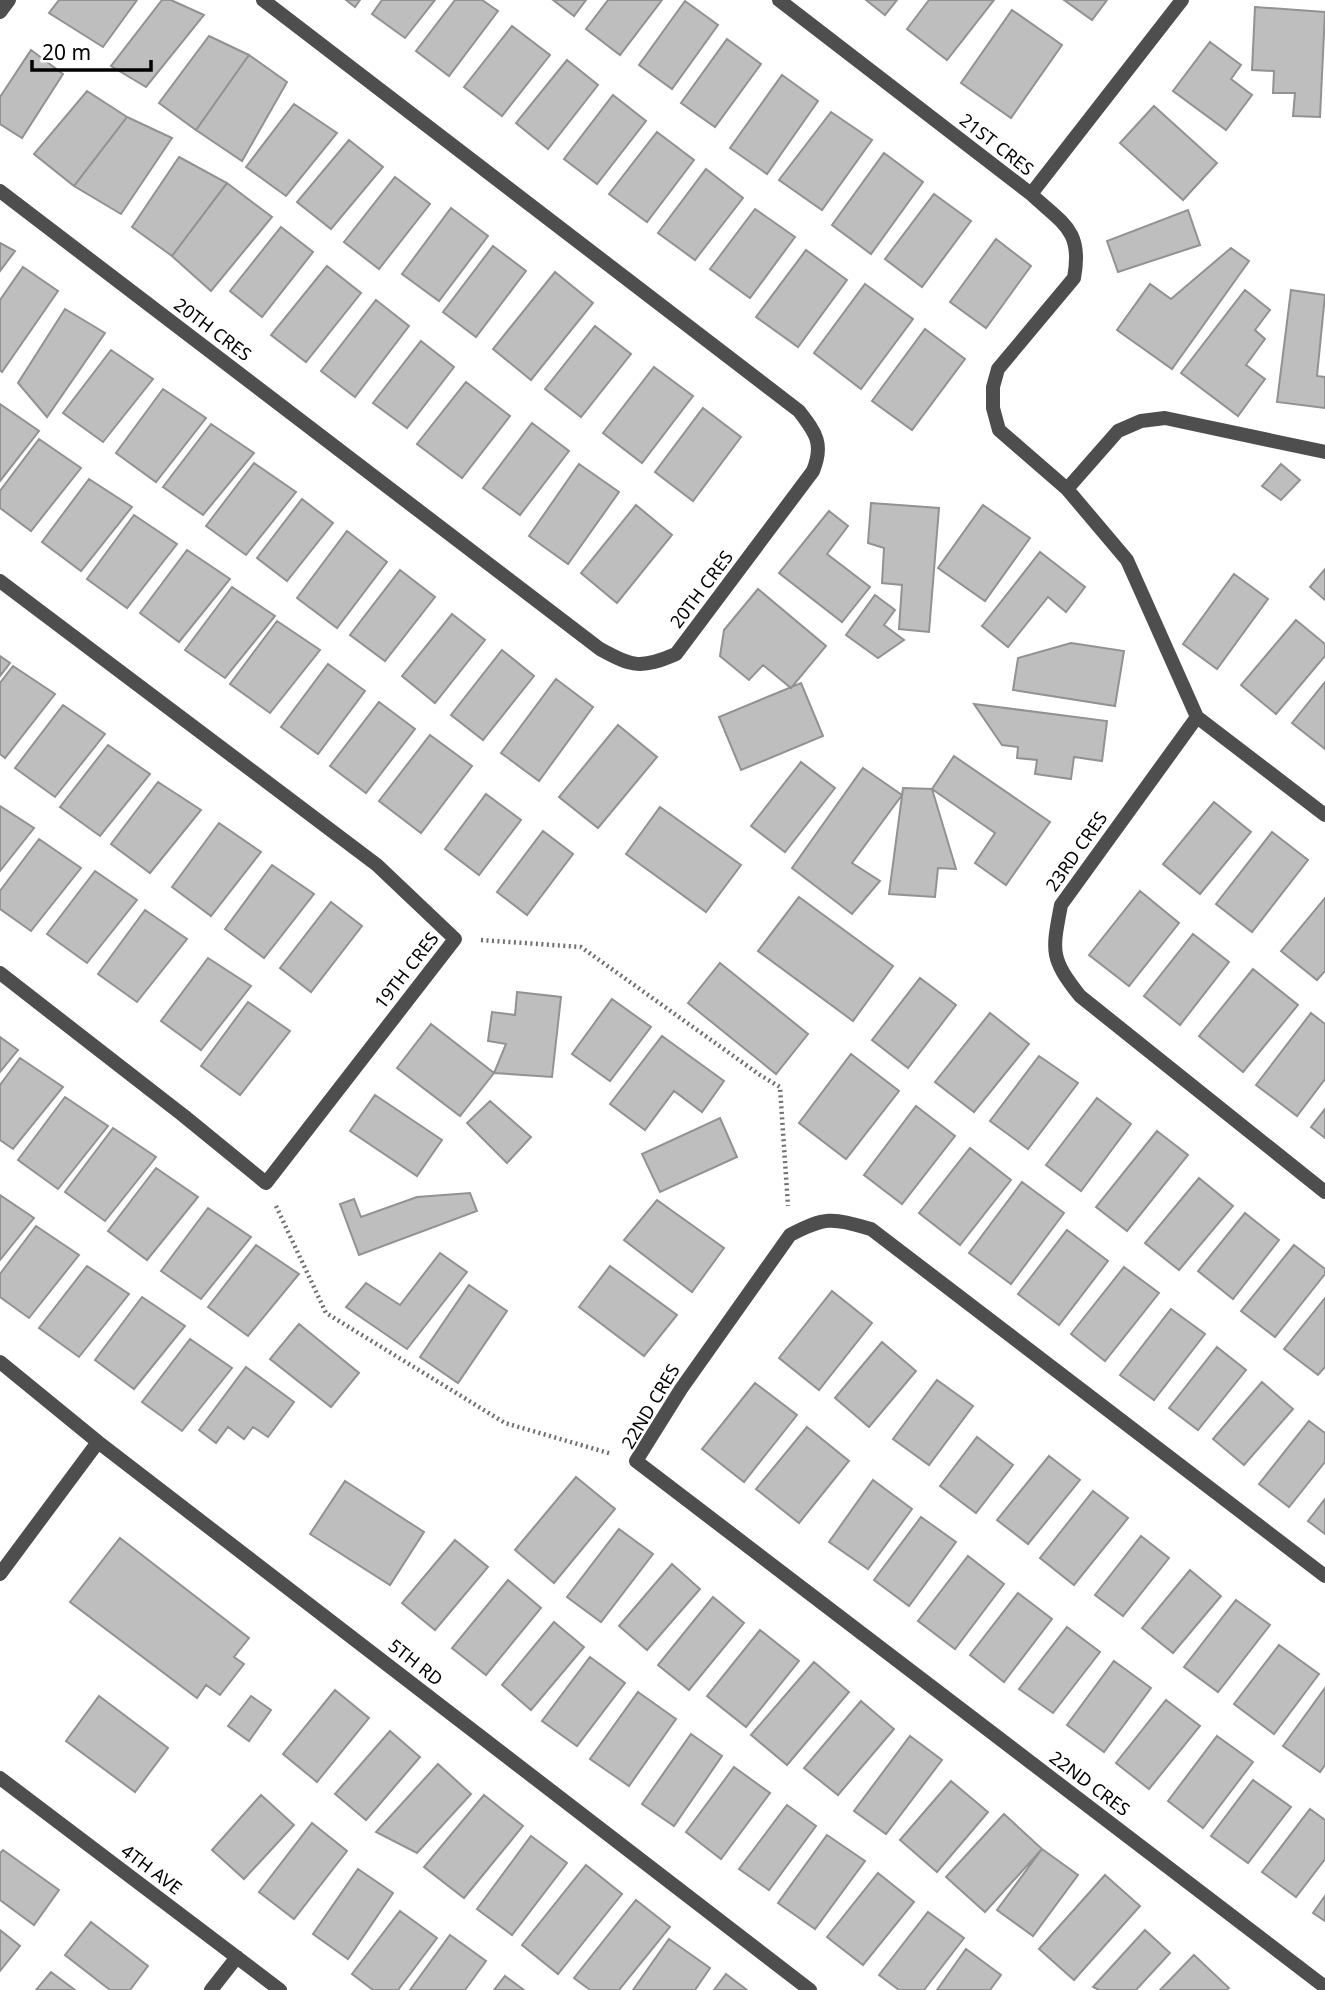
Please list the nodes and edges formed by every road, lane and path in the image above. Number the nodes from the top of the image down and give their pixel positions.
1 (9, 0) edge
2 (263, 0) edge
3 (779, 0) edge
4 (1182, 0) edge
5 (0, 12) edge
6 (0, 191) edge
7 (1031, 194) junction
8 (1325, 452) edge
9 (1067, 489) junction
10 (0, 581) edge
11 (1197, 718) junction
12 (1325, 815) edge
13 (455, 939) junction
14 (0, 973) edge
15 (266, 1183) junction
16 (1325, 1192) edge
17 (790, 1235) junction
18 (0, 1362) edge
19 (97, 1442) junction
20 (636, 1461) junction
21 (0, 1574) edge
22 (1325, 1576) edge
23 (0, 1778) edge
24 (237, 1957) junction
25 (1325, 1987) edge
26 (211, 1990) edge
27 (280, 1990) edge
28 (810, 1990) edge

1 - 5 street
2 - 6 street, 20TH CRES
3 - 7 street, 21ST CRES
4 - 7 street, 21ST CRES
7 - 9 street
8 - 9 street
9 - 11 street
10 - 13 street, 19TH CRES
11 - 12 street
11 - 16 street, 23RD CRES
13 - 15 street, 19TH CRES
13 - 17 path
14 - 15 street
15 - 20 path
17 - 20 street, 22ND CRES
17 - 22 street
18 - 19 street, 5TH RD
19 - 21 street
19 - 28 street, 5TH RD
20 - 25 street, 22ND CRES
23 - 24 street, 4TH AVE
24 - 26 street
24 - 27 street, 4TH AVE

